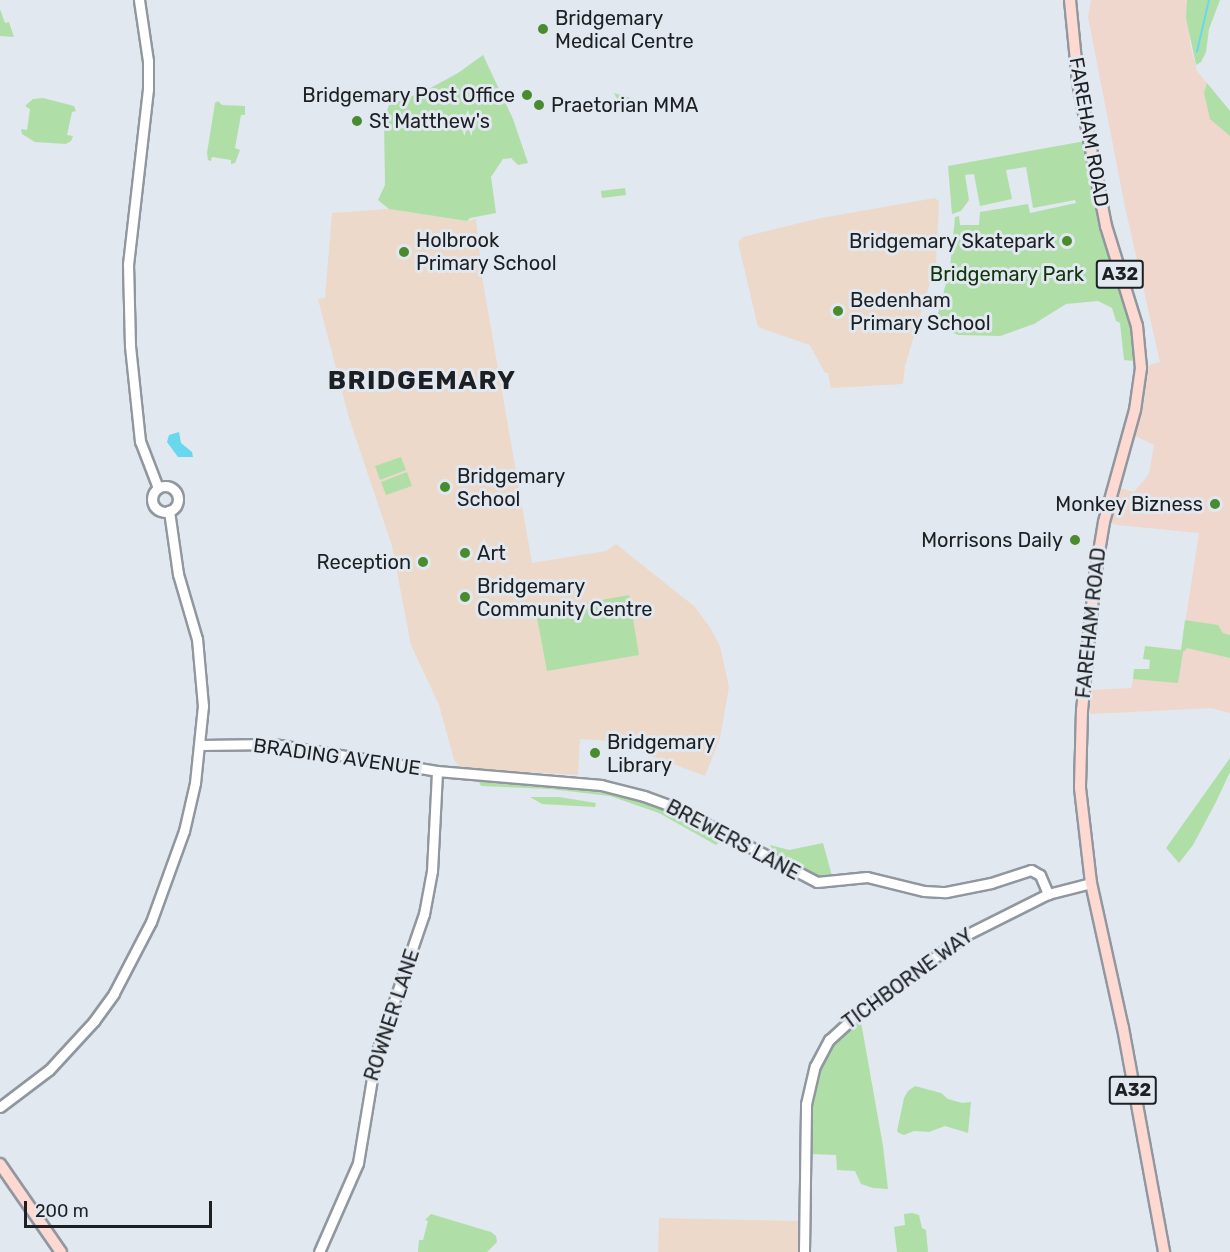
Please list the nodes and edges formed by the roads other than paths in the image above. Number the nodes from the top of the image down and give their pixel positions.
1 (139, 0) edge
2 (1070, 0) edge
3 (158, 488) junction
4 (169, 511) junction
5 (200, 745) junction
6 (437, 771) junction
7 (1091, 883) junction
8 (1048, 894) junction
9 (0, 1107) edge
10 (0, 1164) edge
11 (61, 1252) edge
12 (319, 1252) edge
13 (804, 1252) edge
14 (1164, 1252) edge

1 - 3 street
2 - 7 main road, FAREHAM ROAD / A32
3 - 4 street
3 - 4 street
4 - 5 street
5 - 6 street, BRADING AVENUE
5 - 9 street
6 - 8 street, BREWERS LANE
6 - 12 street, ROWNER LANE
7 - 8 street, TICHBORNE WAY
7 - 14 main road, FAREHAM ROAD / A32
8 - 13 street, TICHBORNE WAY
10 - 11 main road

